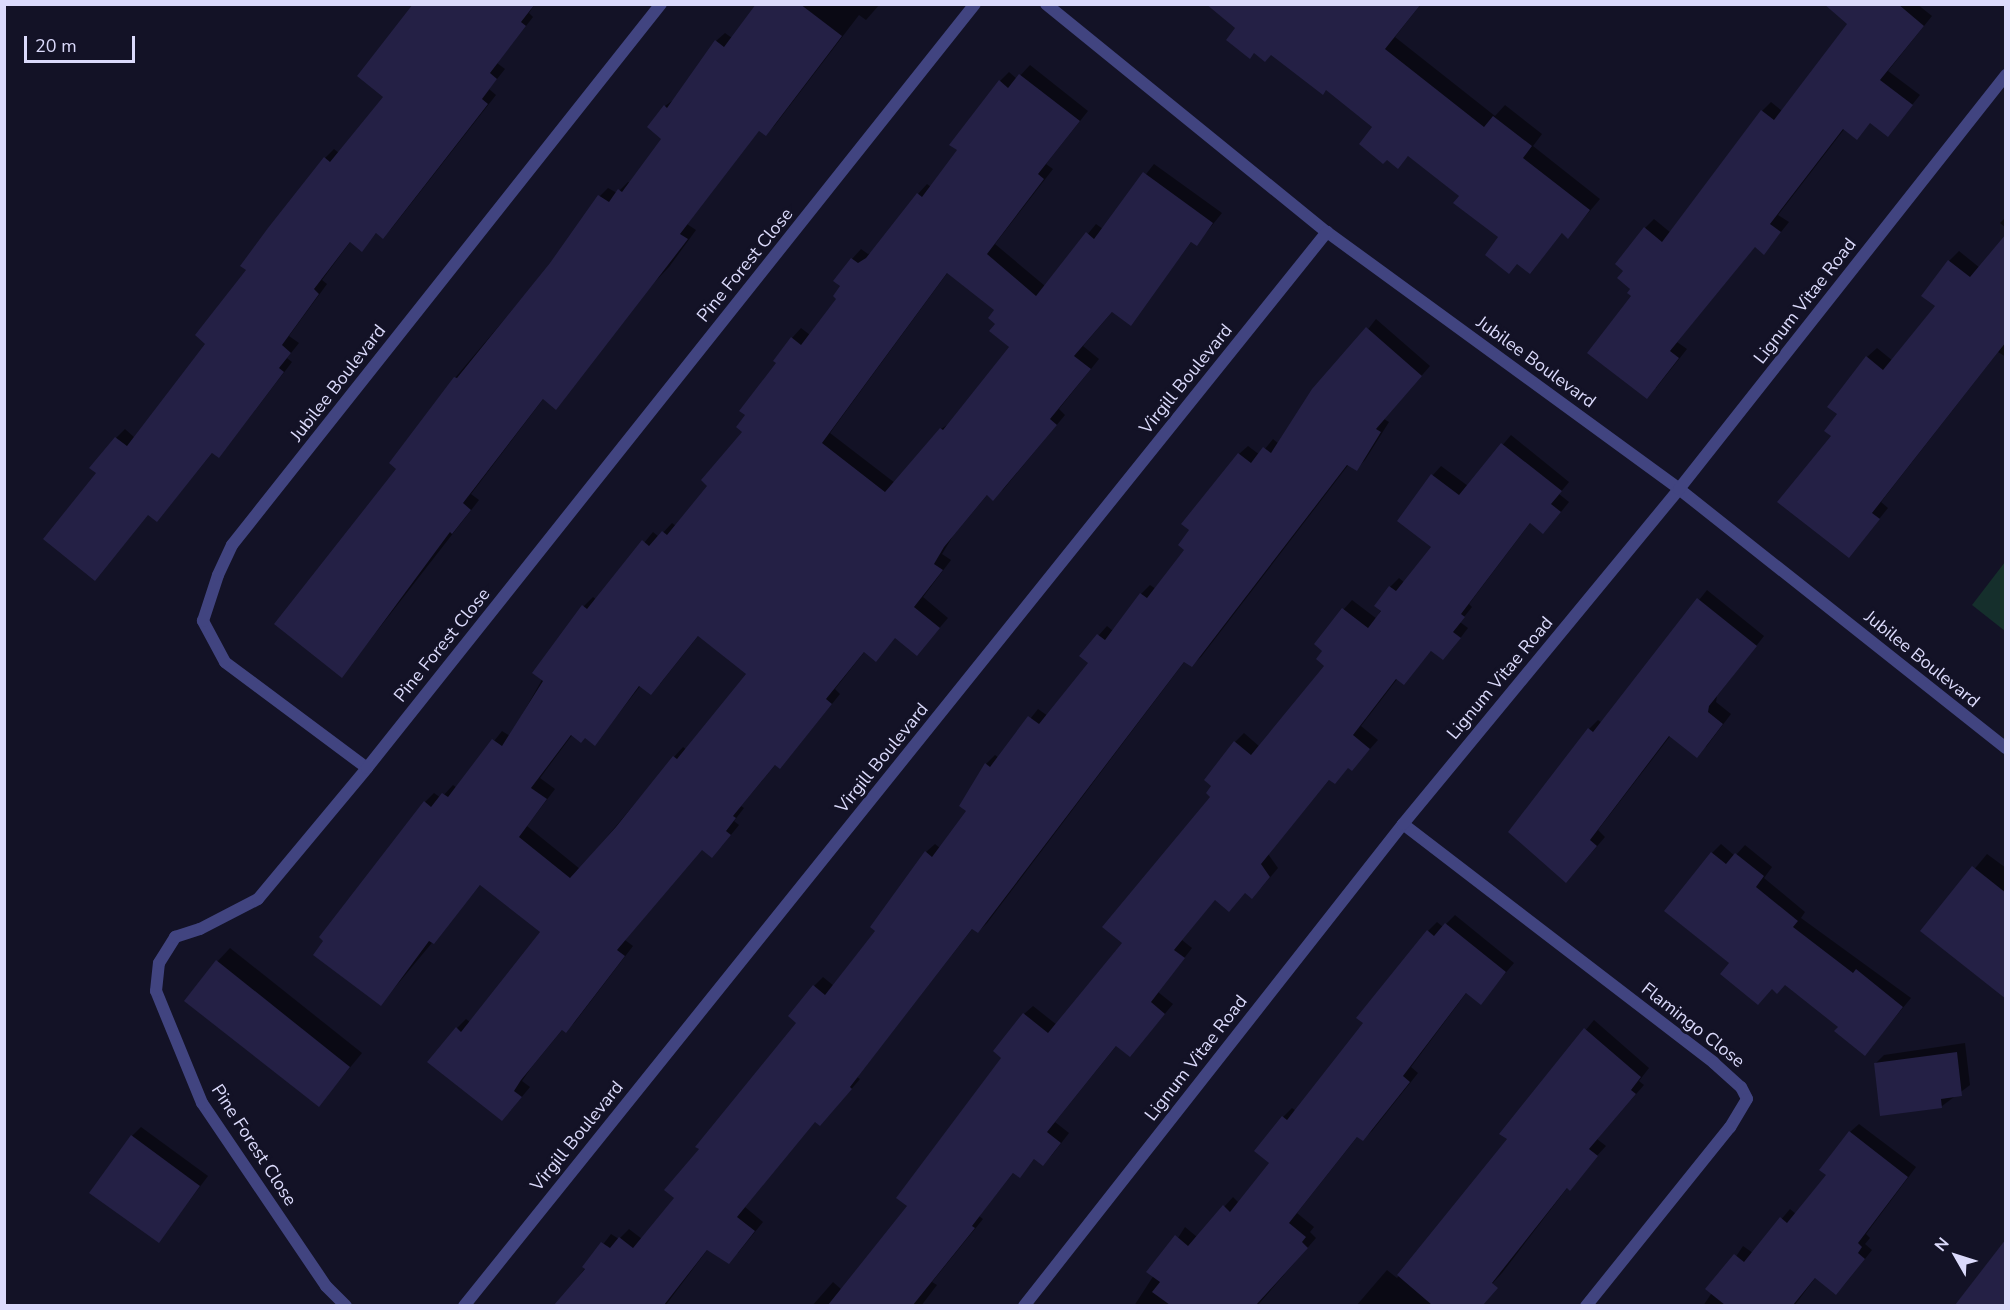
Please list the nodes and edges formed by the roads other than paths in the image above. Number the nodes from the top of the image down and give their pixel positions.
1 (661, 4) edge
2 (975, 4) edge
3 (1046, 4) edge
4 (2006, 75) edge
5 (1327, 232) junction
6 (1679, 489) junction
7 (2006, 748) edge
8 (367, 768) junction
9 (1403, 824) junction
10 (346, 1305) edge
11 (464, 1305) edge
12 (1024, 1305) edge
13 (1586, 1305) edge

1 - 8 street, Jubilee Boulevard
2 - 8 street, Pine Forest Close
3 - 5 street, Jubilee Boulevard
4 - 6 street, Lignum Vitae Road
5 - 6 street, Jubilee Boulevard
5 - 11 street, Virgill Boulevard
6 - 7 street, Jubilee Boulevard
6 - 9 street, Lignum Vitae Road
8 - 10 street, Pine Forest Close
9 - 12 street, Lignum Vitae Road
9 - 13 street, Flamingo Close

